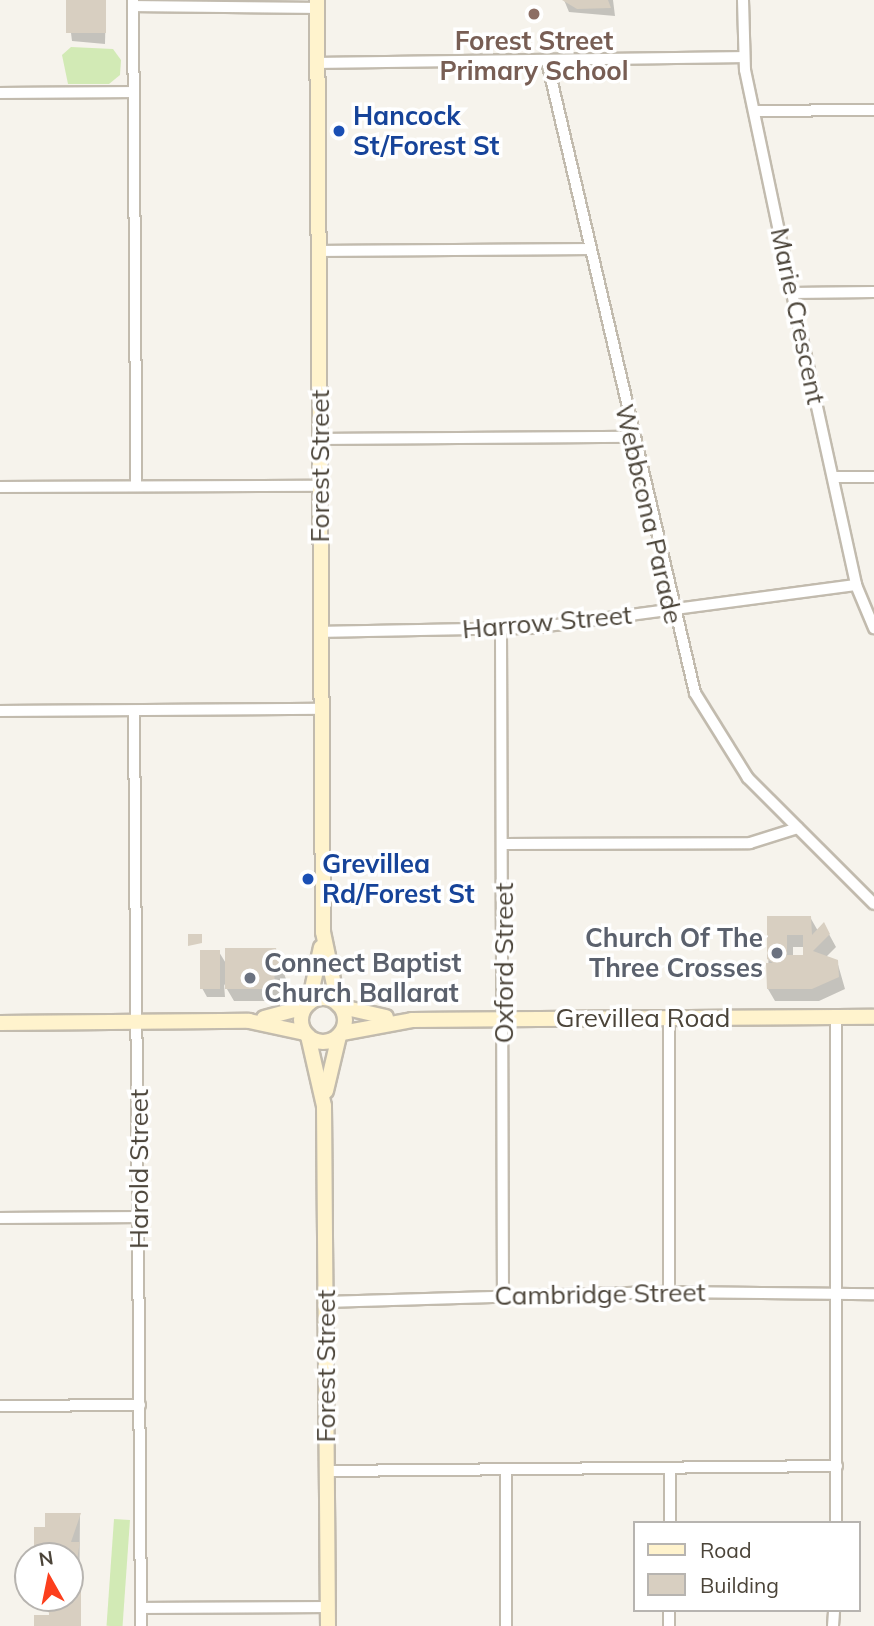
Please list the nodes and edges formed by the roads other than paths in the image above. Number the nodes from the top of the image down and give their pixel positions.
1 (743, 0) edge
2 (133, 3) edge
3 (317, 4) edge
4 (743, 57) junction
5 (547, 61) junction
6 (319, 63) junction
7 (133, 92) junction
8 (0, 93) edge
9 (874, 110) edge
10 (755, 111) junction
11 (589, 249) junction
12 (319, 251) junction
13 (874, 292) edge
14 (792, 293) junction
15 (632, 437) junction
16 (320, 439) junction
17 (835, 477) junction
18 (874, 477) edge
19 (136, 485) junction
20 (320, 486) junction
21 (0, 488) edge
22 (856, 585) junction
23 (671, 611) junction
24 (874, 628) edge
25 (501, 630) junction
26 (320, 632) junction
27 (321, 709) junction
28 (0, 711) edge
29 (134, 711) junction
30 (798, 828) junction
31 (503, 844) junction
32 (874, 904) edge
33 (323, 932) junction
34 (307, 1005) junction
35 (340, 1005) junction
36 (836, 1017) junction
37 (874, 1017) edge
38 (504, 1018) junction
39 (668, 1018) junction
40 (412, 1020) junction
41 (139, 1021) junction
42 (249, 1021) junction
43 (0, 1023) edge
44 (341, 1034) junction
45 (307, 1035) junction
46 (324, 1106) junction
47 (138, 1217) junction
48 (0, 1218) edge
49 (669, 1292) junction
50 (839, 1294) junction
51 (874, 1294) edge
52 (503, 1296) junction
53 (325, 1301) junction
54 (140, 1405) junction
55 (0, 1406) edge
56 (837, 1466) junction
57 (670, 1468) junction
58 (506, 1470) junction
59 (327, 1471) junction
60 (670, 1521) edge
61 (836, 1521) edge
62 (327, 1607) junction
63 (141, 1608) junction
64 (141, 1626) edge
65 (327, 1626) edge
66 (506, 1626) edge

1 - 4 street, Marie Crescent
2 - 3 street
2 - 7 street
3 - 6 street, Forest Street
4 - 5 street
4 - 10 street, Marie Crescent
5 - 6 street
5 - 11 street, Webbcona Parade
6 - 12 street, Forest Street
7 - 8 street
7 - 19 street
9 - 10 street
10 - 14 street, Marie Crescent
11 - 12 street
11 - 15 street, Webbcona Parade
12 - 16 street, Forest Street
13 - 14 street
14 - 17 street, Marie Crescent
15 - 16 street
15 - 23 street, Webbcona Parade
16 - 20 street, Forest Street
17 - 18 street
17 - 22 street, Marie Crescent
19 - 20 street
19 - 21 street
20 - 26 street, Forest Street
22 - 23 street, Harrow Street
22 - 24 street, Marie Crescent
23 - 25 street, Harrow Street
23 - 30 street, Webbcona Parade
25 - 26 street, Harrow Street
25 - 31 street, Oxford Street
26 - 27 street, Forest Street
27 - 29 street
27 - 33 street, Forest Street
28 - 29 street
29 - 41 street, Harold Street
30 - 31 street
30 - 32 street, Webbcona Parade
31 - 38 street, Oxford Street
33 - 34 street
33 - 35 street
34 - 35 street, Grevillea Road
34 - 42 street, Grevillea Road
34 - 45 street
35 - 40 street, Grevillea Road
35 - 44 street
36 - 37 street, Grevillea Road
36 - 39 street, Grevillea Road
36 - 50 street
38 - 39 street, Grevillea Road
38 - 40 street, Grevillea Road
38 - 52 street, Oxford Street
39 - 49 street
40 - 44 street, Grevillea Road
41 - 42 street, Grevillea Road
41 - 43 street, Grevillea Road
41 - 47 street, Harold Street
42 - 45 street, Grevillea Road
44 - 45 street, Grevillea Road
44 - 46 street, Forest Street
45 - 46 street, Forest Street
46 - 53 street, Forest Street
47 - 48 street
47 - 54 street, Harold Street
49 - 50 street, Cambridge Street
49 - 52 street, Cambridge Street
50 - 51 street, Cambridge Street
50 - 56 street
52 - 53 street, Cambridge Street
53 - 59 street, Forest Street
54 - 55 street
54 - 63 street, Harold Street
56 - 57 street
56 - 61 street
57 - 58 street
57 - 60 street
58 - 59 street
58 - 66 street
59 - 62 street, Forest Street
62 - 63 street
62 - 65 street, Forest Street
63 - 64 street, Harold Street

